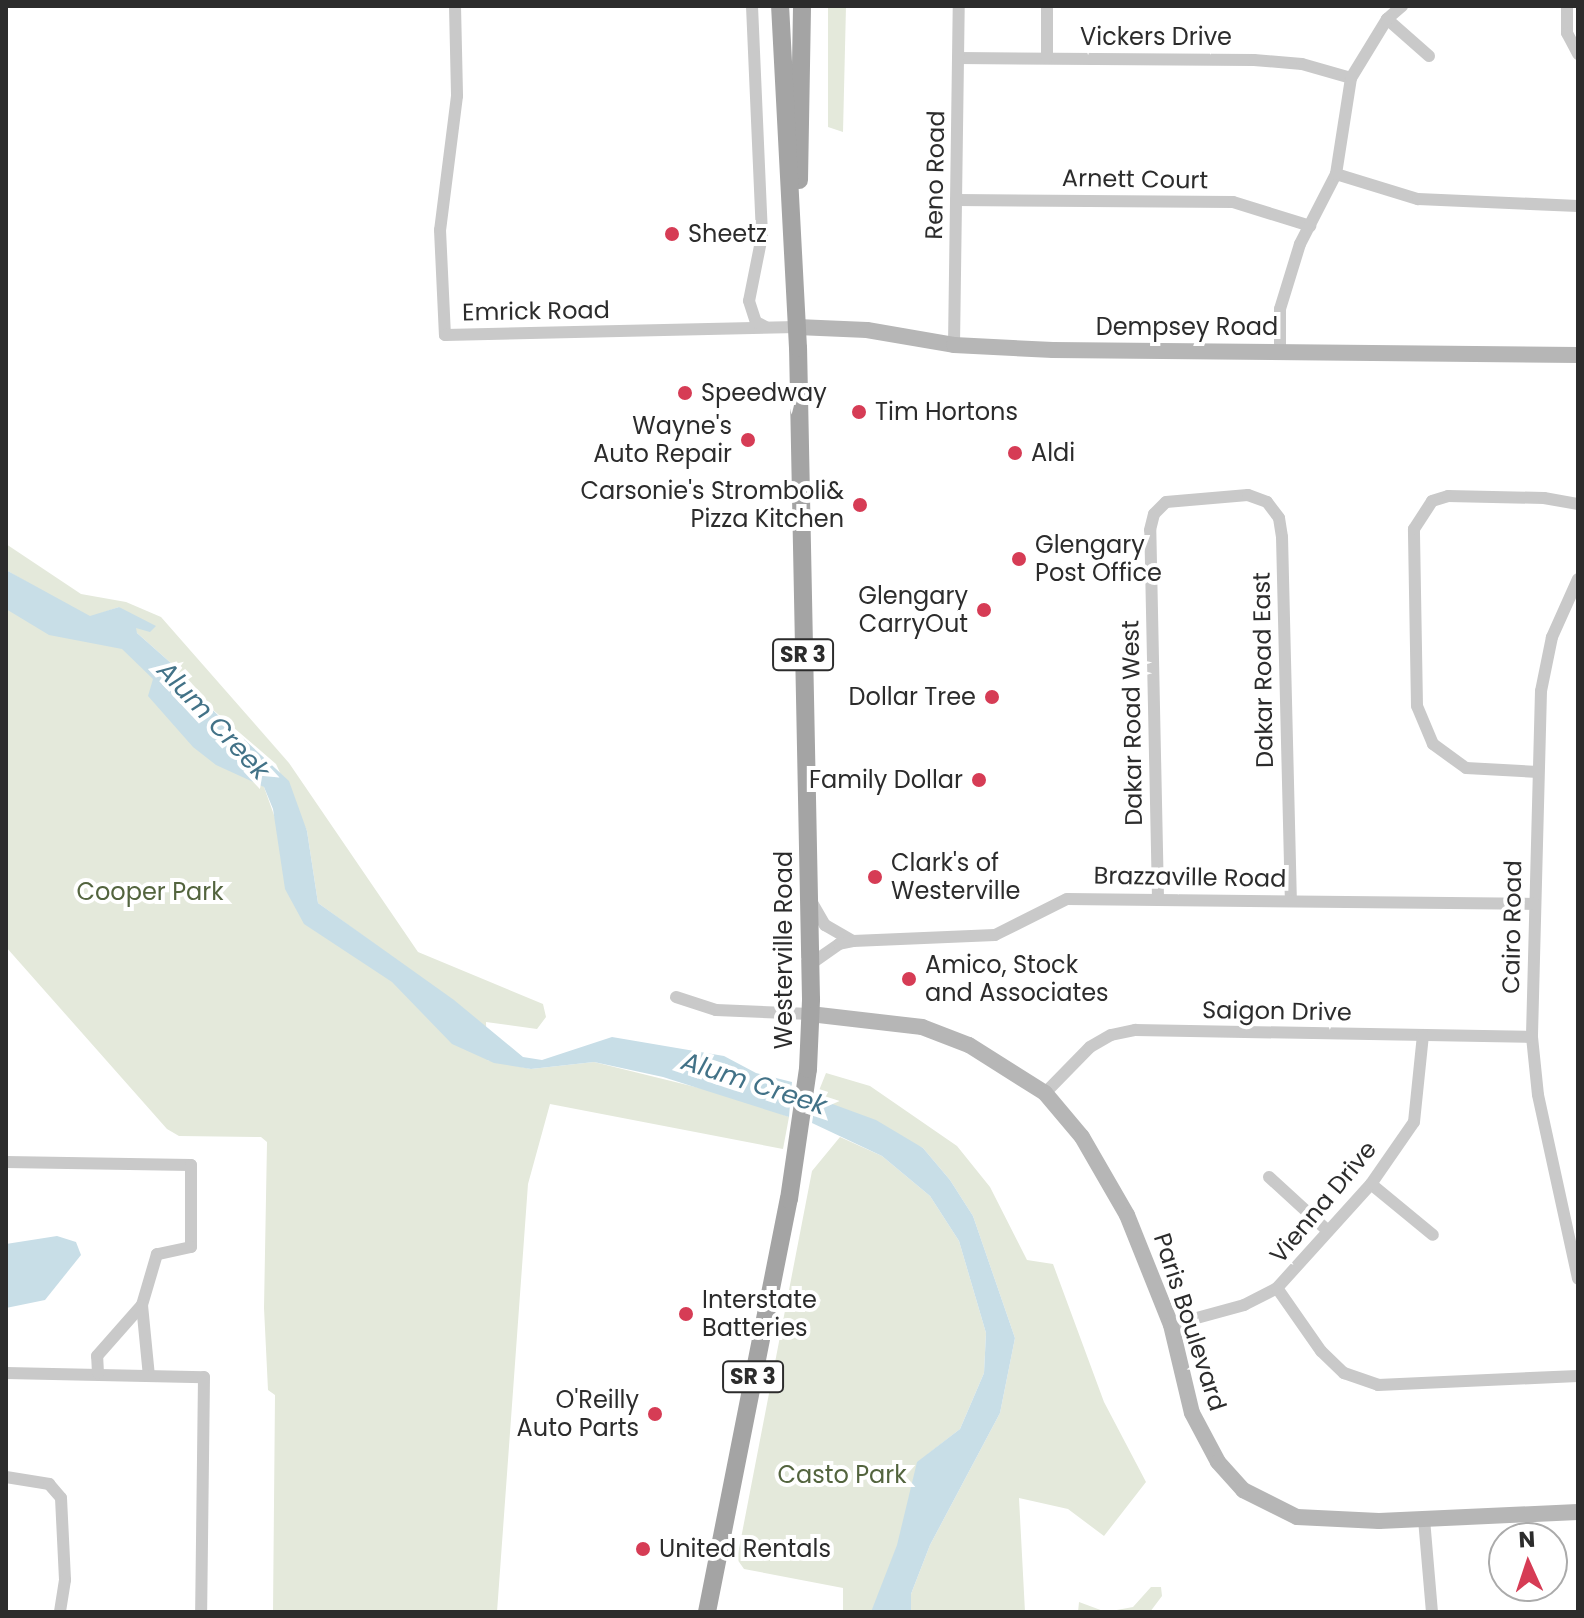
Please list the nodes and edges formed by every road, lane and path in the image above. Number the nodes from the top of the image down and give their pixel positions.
1 (455, 6) edge
2 (752, 6) edge
3 (780, 6) edge
4 (802, 6) edge
5 (959, 6) edge
6 (1047, 6) edge
7 (1402, 6) edge
8 (1567, 6) edge
9 (1387, 19) junction
10 (1578, 54) edge
11 (1429, 56) dead end
12 (958, 58) junction
13 (1047, 58) junction
14 (1351, 78) junction
15 (1336, 174) junction
16 (956, 200) junction
17 (1578, 206) edge
18 (1310, 226) junction
19 (766, 327) junction
20 (797, 327) junction
21 (954, 345) junction
22 (1280, 352) junction
23 (1578, 355) edge
24 (1210, 496) joint
25 (1578, 504) edge
26 (1578, 579) edge
27 (1538, 772) junction
28 (1158, 898) junction
29 (811, 900) junction
30 (1291, 901) junction
31 (1535, 904) junction
32 (853, 941) junction
33 (812, 963) junction
34 (676, 997) dead end
35 (810, 1014) junction
36 (1423, 1035) junction
37 (1532, 1037) junction
38 (1045, 1093) junction
39 (6, 1162) edge
40 (1269, 1177) dead end
41 (1371, 1184) junction
42 (1328, 1231) junction
43 (1433, 1235) dead end
44 (1578, 1279) edge
45 (1277, 1288) junction
46 (142, 1305) junction
47 (1171, 1325) junction
48 (6, 1373) edge
49 (98, 1373) junction
50 (149, 1376) junction
51 (1578, 1376) edge
52 (6, 1477) edge
53 (1578, 1512) edge
54 (1424, 1519) junction
55 (60, 1612) edge
56 (201, 1612) edge
57 (707, 1612) edge
58 (1432, 1612) edge

1 - 19 street, Emrick Road
2 - 19 street
3 - 20 main road, Westerville Road / SR 3
4 - 20 main road, Westerville Road / SR 3
5 - 12 street, Reno Road
6 - 13 street
7 - 9 street
8 - 10 street
9 - 11 street
9 - 14 street
12 - 13 street, Vickers Drive
12 - 16 street, Reno Road
13 - 14 street, Vickers Drive
14 - 15 street
15 - 17 street
15 - 18 street
16 - 18 street, Arnett Court
16 - 21 street, Reno Road
18 - 22 street
19 - 20 street, Emrick Road
20 - 21 street, Dempsey Road
20 - 29 main road, Westerville Road / SR 3
21 - 22 street, Dempsey Road
22 - 23 street, Dempsey Road
24 - 28 street, Dakar Road West
24 - 30 street, Dakar Road East
25 - 27 street
26 - 27 street, Cairo Road
27 - 31 street, Cairo Road
28 - 30 street, Brazzaville Road
28 - 32 street, Brazzaville Road
29 - 32 street
29 - 33 main road, Westerville Road / SR 3
30 - 31 street, Brazzaville Road
31 - 37 street, Cairo Road
32 - 33 street, Brazzaville Road
33 - 35 main road, Westerville Road / SR 3
34 - 35 street
35 - 38 street, Paris Boulevard
35 - 57 main road, Westerville Road / SR 3
36 - 37 street, Saigon Drive
36 - 38 street, Saigon Drive
36 - 41 street, Vienna Drive
37 - 44 street, Cairo Road
38 - 47 street, Paris Boulevard
39 - 46 street
40 - 42 street
41 - 42 street, Vienna Drive
41 - 43 street
42 - 45 street, Vienna Drive
45 - 47 street, Vienna Drive
45 - 51 street
46 - 49 street
46 - 50 street
47 - 54 street, Paris Boulevard
48 - 49 street
49 - 50 street
50 - 56 street
52 - 55 street
53 - 54 street, Paris Boulevard
54 - 58 street

